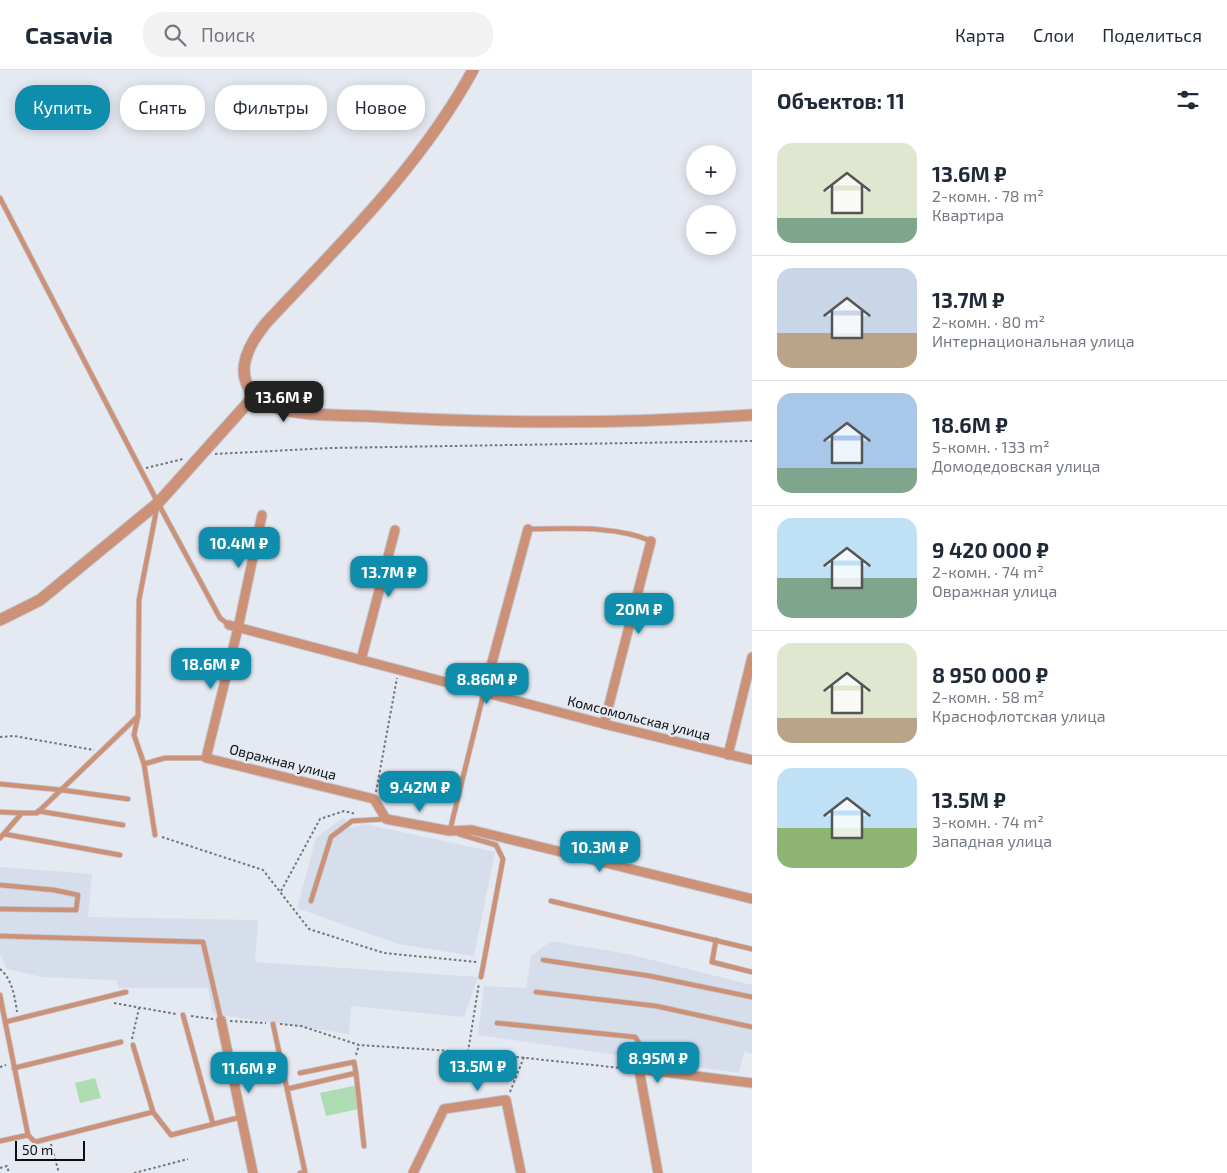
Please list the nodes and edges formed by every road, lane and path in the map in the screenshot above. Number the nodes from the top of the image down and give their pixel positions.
1 (473, 70) edge
2 (0, 198) edge
3 (255, 395) junction
4 (752, 416) edge
5 (752, 441) edge
6 (202, 455) junction
7 (184, 459) dead end
8 (140, 469) junction
9 (158, 503) junction
10 (262, 515) dead end
11 (528, 529) joint
12 (395, 530) dead end
13 (651, 541) joint
14 (0, 620) edge
15 (229, 625) joint
16 (238, 628) junction
17 (752, 657) edge
18 (361, 660) junction
19 (399, 670) junction
20 (484, 692) junction
21 (138, 716) junction
22 (604, 724) junction
23 (0, 737) edge
24 (102, 751) junction
25 (728, 754) junction
26 (206, 758) junction
27 (752, 760) edge
28 (144, 764) junction
29 (0, 784) edge
30 (62, 790) junction
31 (128, 799) dead end
32 (374, 799) junction
33 (0, 812) edge
34 (38, 812) junction
35 (22, 814) junction
36 (386, 819) junction
37 (122, 826) dead end
38 (450, 831) junction
39 (155, 835) joint
40 (2, 836) edge
41 (120, 855) dead end
42 (0, 885) edge
43 (752, 899) edge
44 (311, 901) dead end
45 (551, 901) dead end
46 (0, 908) edge
47 (0, 936) edge
48 (716, 940) junction
49 (752, 948) edge
50 (543, 960) dead end
51 (484, 963) junction
52 (0, 969) edge
53 (752, 972) edge
54 (481, 977) joint
55 (126, 992) dead end
56 (536, 992) dead end
57 (0, 995) edge
58 (752, 997) edge
59 (125, 1005) dead end
60 (1, 1006) edge
61 (134, 1007) dead end
62 (139, 1008) dead end
63 (183, 1015) dead end
64 (18, 1019) junction
65 (221, 1020) junction
66 (5, 1022) junction
67 (497, 1023) dead end
68 (274, 1024) junction
69 (752, 1027) edge
70 (132, 1035) dead end
71 (121, 1042) dead end
72 (133, 1045) dead end
73 (359, 1045) junction
74 (468, 1052) junction
75 (524, 1058) junction
76 (354, 1062) junction
77 (14, 1068) junction
78 (639, 1069) junction
79 (300, 1073) dead end
80 (356, 1073) junction
81 (752, 1083) edge
82 (287, 1089) junction
83 (506, 1100) junction
84 (152, 1112) junction
85 (241, 1117) junction
86 (213, 1124) junction
87 (28, 1135) junction
88 (50, 1138) junction
89 (0, 1141) edge
90 (364, 1146) dead end
91 (188, 1159) dead end
92 (0, 1168) edge
93 (9, 1173) edge
94 (59, 1173) edge
95 (134, 1173) edge
96 (253, 1173) edge
97 (303, 1173) edge
98 (414, 1173) edge
99 (521, 1173) edge
100 (658, 1173) edge

1 - 3 street
2 - 8 lane
3 - 4 street
3 - 6 street
5 - 6 path
6 - 9 street
7 - 8 path
8 - 9 lane
9 - 14 street
9 - 15 lane
9 - 21 lane
10 - 16 street
11 - 13 lane
11 - 20 street
12 - 18 street
13 - 22 street
15 - 16 street, Комсомольская улица
16 - 18 street, Комсомольская улица
16 - 26 street
17 - 25 street
18 - 19 street, Комсомольская улица
19 - 20 street, Комсомольская улица
19 - 32 path
20 - 22 street, Комсомольская улица
20 - 38 lane
21 - 24 lane
21 - 28 lane
22 - 25 street, Комсомольская улица
23 - 24 path
24 - 30 lane
25 - 27 street, Комсомольская улица
26 - 28 lane
26 - 32 street, Овражная улица
28 - 39 lane
29 - 30 lane
30 - 31 lane
30 - 34 lane
32 - 36 street
33 - 35 lane
34 - 35 lane
34 - 37 lane
35 - 40 lane
36 - 38 street
36 - 44 lane
38 - 43 street
38 - 51 lane
39 - 51 path
40 - 41 lane
42 - 46 lane
45 - 48 lane
47 - 65 lane
48 - 49 lane
48 - 53 lane
50 - 58 lane
51 - 54 lane
52 - 64 path
54 - 74 path
55 - 64 lane
56 - 69 lane
57 - 60 lane
59 - 61 path
60 - 66 lane
62 - 70 path
63 - 86 lane
64 - 66 lane
65 - 68 path
65 - 85 street
66 - 77 lane
67 - 78 lane
68 - 73 path
68 - 82 lane
71 - 77 lane
72 - 84 lane
73 - 74 path
73 - 76 path
74 - 75 path
75 - 78 path
75 - 83 path
76 - 79 lane
76 - 80 lane
77 - 87 lane
78 - 81 street
78 - 100 street
80 - 82 lane
80 - 90 lane
82 - 97 lane
83 - 98 street
83 - 99 street
84 - 86 lane
84 - 88 lane
85 - 86 lane
85 - 96 street
87 - 88 lane
87 - 89 lane
88 - 94 path
91 - 95 path
92 - 93 path

